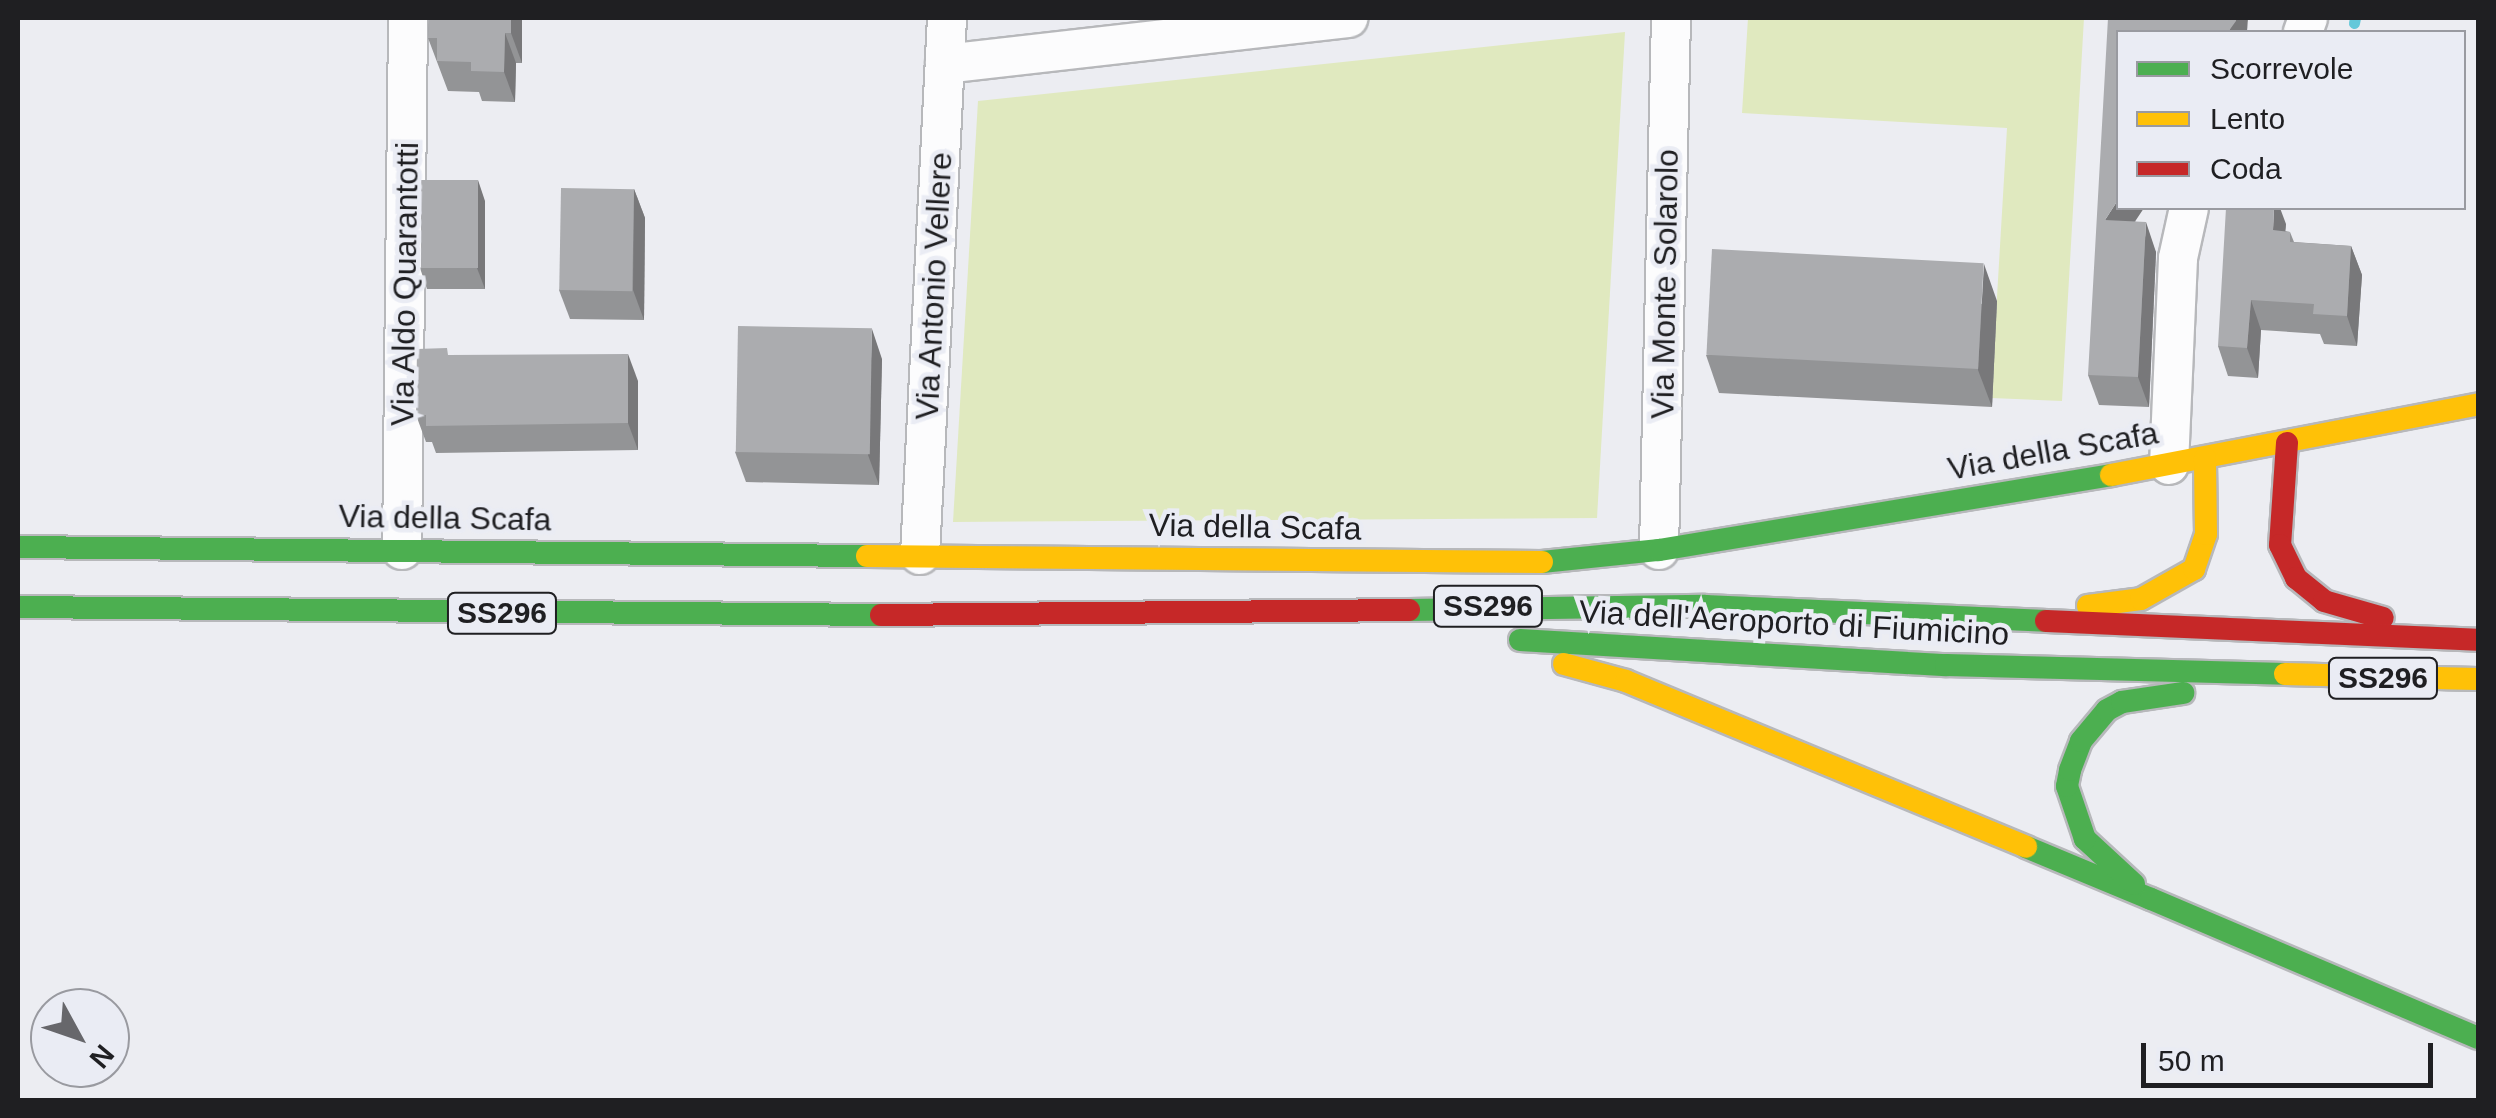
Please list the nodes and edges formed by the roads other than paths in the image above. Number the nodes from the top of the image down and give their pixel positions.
1 (408, 18) edge
2 (947, 18) edge
3 (1348, 18) edge
4 (1671, 18) edge
5 (945, 64) junction
6 (2189, 210) edge
7 (2478, 404) edge
8 (2288, 443) junction
9 (2187, 462) junction
10 (18, 547) edge
11 (402, 550) junction
12 (1659, 550) junction
13 (920, 556) junction
14 (18, 607) edge
15 (987, 616) junction
16 (1988, 618) junction
17 (1392, 634) dead end
18 (2478, 639) edge
19 (2287, 676) junction
20 (2478, 679) edge
21 (2150, 899) junction
22 (2478, 1038) edge

1 - 11 street, Via Aldo Quarantotti
2 - 5 street, Via Antonio Vellere
3 - 5 street
4 - 12 street, Via Monte Solarolo
5 - 13 street, Via Antonio Vellere
6 - 9 street
7 - 8 main road, Via della Scafa
8 - 9 main road, Via della Scafa
8 - 18 main road
9 - 12 main road, Via della Scafa
9 - 16 main road
10 - 11 main road, Via della Scafa
11 - 13 main road, Via della Scafa
12 - 13 main road, Via della Scafa
14 - 15 main road, Via dell'Aeroporto di Fiumicino / SS296
15 - 16 main road, Via dell'Aeroporto di Fiumicino / SS296
15 - 17 main road, Via dell'Aeroporto di Fiumicino / SS296
16 - 18 main road, Via dell'Aeroporto di Fiumicino / SS296
19 - 20 main road, Via dell'Aeroporto di Fiumicino / SS296
19 - 21 main road
19 - 21 main road, Via dell'Aeroporto di Fiumicino / SS296
21 - 22 main road

